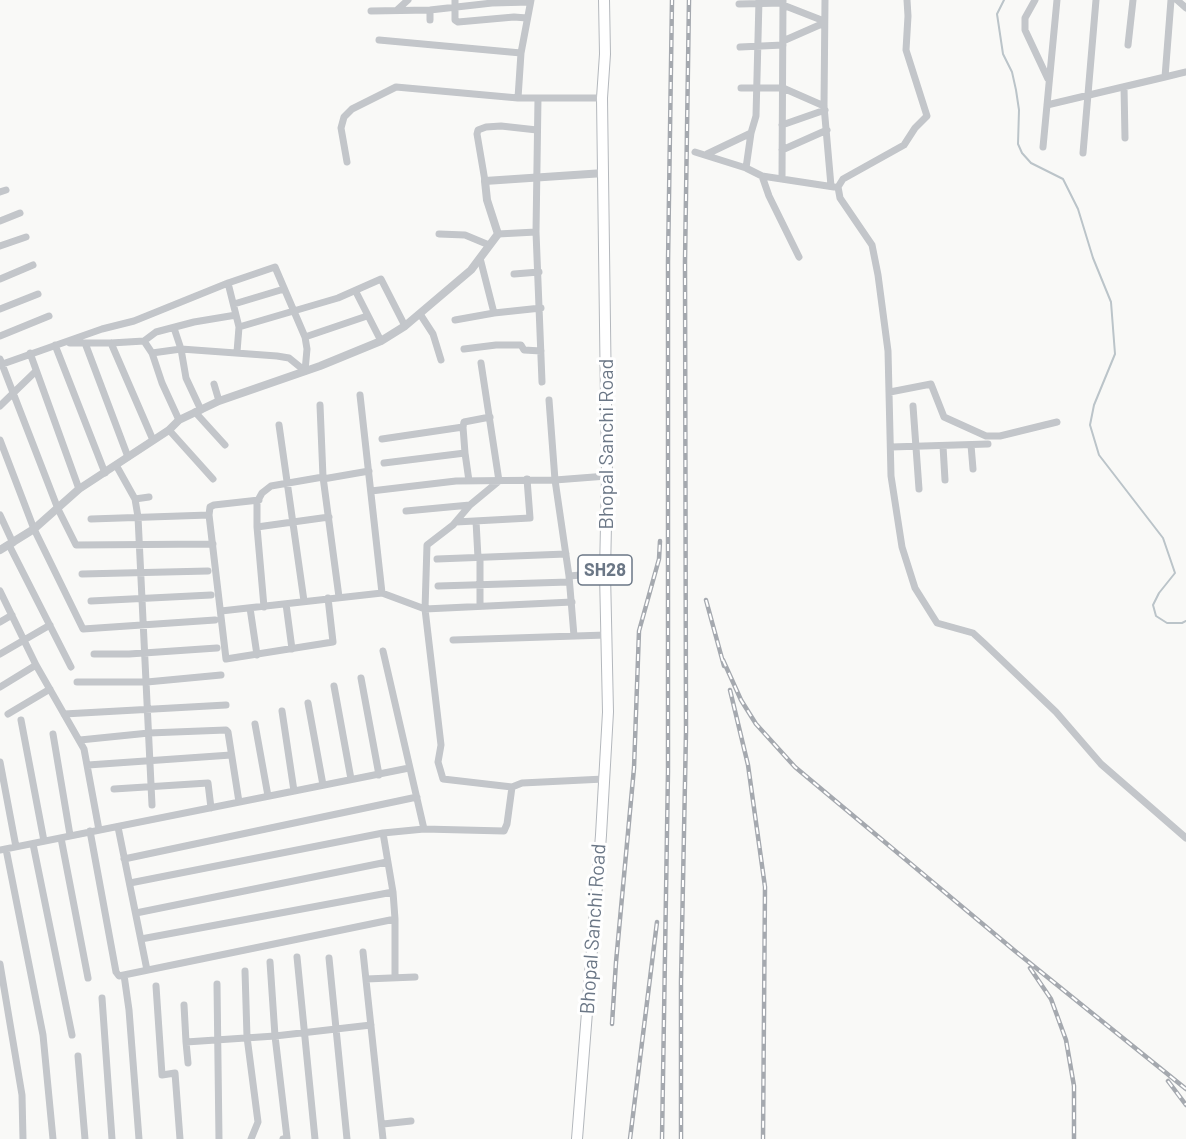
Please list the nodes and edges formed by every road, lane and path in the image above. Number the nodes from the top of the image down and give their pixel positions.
1 (408, 0) edge
2 (455, 0) edge
3 (604, 0) edge
4 (825, 0) edge
5 (907, 0) edge
6 (1035, 0) edge
7 (1057, 0) edge
8 (1096, 0) edge
9 (1133, 0) edge
10 (1171, 0) edge
11 (1177, 0) edge
12 (530, 1) edge
13 (759, 2) edge
14 (783, 3) edge
15 (739, 4) dead end
16 (456, 8) junction
17 (1186, 8) edge
18 (397, 10) junction
19 (430, 10) junction
20 (371, 11) dead end
21 (527, 18) junction
22 (430, 20) dead end
23 (824, 22) junction
24 (379, 40) dead end
25 (783, 43) junction
26 (1128, 45) dead end
27 (758, 46) junction
28 (741, 47) dead end
29 (521, 53) junction
30 (1186, 72) edge
31 (1165, 77) junction
32 (1050, 81) junction
33 (757, 87) junction
34 (1124, 87) junction
35 (741, 88) dead end
36 (783, 88) junction
37 (1087, 95) junction
38 (518, 98) junction
39 (538, 98) junction
40 (602, 98) junction
41 (1047, 105) junction
42 (825, 108) junction
43 (782, 125) junction
44 (537, 130) junction
45 (826, 130) junction
46 (751, 133) junction
47 (1125, 138) dead end
48 (1043, 147) dead end
49 (782, 150) junction
50 (695, 152) dead end
51 (1083, 153) dead end
52 (707, 154) junction
53 (347, 162) dead end
54 (746, 168) junction
55 (604, 173) junction
56 (762, 176) junction
57 (535, 177) junction
58 (782, 179) junction
59 (485, 181) junction
60 (835, 187) junction
61 (20, 213) dead end
62 (0, 221) edge
63 (536, 232) junction
64 (439, 234) dead end
65 (498, 234) junction
66 (26, 237) dead end
67 (489, 245) junction
68 (0, 246) edge
69 (799, 257) dead end
70 (480, 258) junction
71 (33, 265) dead end
72 (539, 272) junction
73 (514, 274) dead end
74 (0, 279) edge
75 (228, 283) junction
76 (284, 289) junction
77 (356, 292) junction
78 (38, 294) dead end
79 (234, 304) junction
80 (541, 308) junction
81 (0, 309) edge
82 (293, 311) junction
83 (494, 313) junction
84 (420, 314) junction
85 (236, 315) junction
86 (49, 316) dead end
87 (367, 316) junction
88 (455, 320) dead end
89 (405, 326) junction
90 (239, 327) junction
91 (174, 328) junction
92 (0, 336) edge
93 (305, 337) junction
94 (144, 341) junction
95 (381, 341) junction
96 (65, 342) junction
97 (85, 343) junction
98 (111, 343) junction
99 (55, 345) junction
100 (181, 349) junction
101 (464, 349) dead end
102 (541, 351) junction
103 (237, 352) junction
104 (30, 353) junction
105 (152, 353) junction
106 (441, 360) dead end
107 (1, 362) edge
108 (481, 363) dead end
109 (36, 371) junction
110 (305, 371) junction
111 (542, 382) dead end
112 (214, 384) dead end
113 (890, 392) junction
114 (13, 394) junction
115 (360, 395) dead end
116 (549, 400) dead end
117 (219, 401) junction
118 (320, 405) dead end
119 (0, 406) edge
120 (913, 406) dead end
121 (198, 411) junction
122 (490, 417) junction
123 (179, 420) junction
124 (1057, 422) dead end
125 (279, 425) dead end
126 (463, 427) junction
127 (169, 430) junction
128 (382, 439) dead end
129 (0, 440) edge
130 (153, 440) junction
131 (988, 444) dead end
132 (225, 445) dead end
133 (971, 445) junction
134 (944, 446) junction
135 (891, 447) junction
136 (916, 447) junction
137 (465, 453) junction
138 (128, 457) junction
139 (384, 463) dead end
140 (116, 465) junction
141 (973, 469) dead end
142 (369, 471) junction
143 (105, 472) junction
144 (607, 476) junction
145 (323, 478) junction
146 (213, 479) dead end
147 (527, 479) junction
148 (555, 480) junction
149 (945, 480) dead end
150 (469, 481) junction
151 (499, 481) junction
152 (288, 484) junction
153 (79, 489) junction
154 (919, 489) dead end
155 (371, 491) junction
156 (149, 497) dead end
157 (135, 499) junction
158 (259, 500) junction
159 (470, 506) junction
160 (58, 509) junction
161 (406, 511) dead end
162 (0, 515) edge
163 (209, 515) junction
164 (138, 517) junction
165 (329, 517) junction
166 (91, 519) dead end
167 (476, 521) junction
168 (293, 522) junction
169 (456, 522) junction
170 (257, 527) junction
171 (34, 529) junction
172 (11, 544) junction
173 (213, 544) junction
174 (141, 545) junction
175 (0, 550) edge
176 (566, 554) junction
177 (479, 558) junction
178 (437, 559) dead end
179 (207, 571) dead end
180 (141, 573) junction
181 (605, 573) junction
182 (82, 574) dead end
183 (569, 579) junction
184 (480, 584) junction
185 (438, 586) dead end
186 (0, 591) edge
187 (381, 593) junction
188 (211, 595) dead end
189 (339, 597) junction
190 (328, 598) junction
191 (143, 599) junction
192 (91, 601) dead end
193 (304, 601) junction
194 (572, 602) junction
195 (286, 604) junction
196 (480, 606) junction
197 (264, 607) junction
198 (250, 608) junction
199 (425, 609) junction
200 (221, 611) junction
201 (12, 615) junction
202 (215, 620) dead end
203 (0, 622) edge
204 (50, 625) junction
205 (145, 626) junction
206 (606, 635) junction
207 (574, 636) junction
208 (24, 640) junction
209 (453, 640) dead end
210 (217, 648) dead end
211 (292, 649) junction
212 (383, 651) dead end
213 (145, 653) junction
214 (0, 654) edge
215 (94, 654) dead end
216 (257, 655) junction
217 (36, 665) junction
218 (71, 667) dead end
219 (221, 675) dead end
220 (361, 678) dead end
221 (77, 682) dead end
222 (147, 682) junction
223 (334, 686) dead end
224 (0, 687) edge
225 (50, 689) junction
226 (308, 703) dead end
227 (226, 705) dead end
228 (149, 709) junction
229 (282, 711) dead end
230 (8, 714) dead end
231 (64, 714) junction
232 (21, 720) dead end
233 (255, 724) dead end
234 (149, 733) junction
235 (53, 734) dead end
236 (80, 740) junction
237 (231, 755) junction
238 (150, 761) junction
239 (0, 762) edge
240 (88, 765) junction
241 (409, 768) junction
242 (379, 775) junction
243 (351, 779) junction
244 (604, 779) junction
245 (323, 785) junction
246 (512, 787) junction
247 (152, 788) junction
248 (114, 789) dead end
249 (294, 791) junction
250 (268, 796) junction
251 (417, 797) junction
252 (239, 802) junction
253 (152, 806) dead end
254 (211, 808) junction
255 (118, 827) junction
256 (424, 829) junction
257 (99, 830) junction
258 (90, 831) junction
259 (383, 833) junction
260 (70, 836) junction
261 (61, 838) junction
262 (1186, 838) edge
263 (44, 841) junction
264 (33, 844) junction
265 (16, 847) junction
266 (3, 850) edge
267 (124, 859) junction
268 (387, 862) junction
269 (130, 883) junction
270 (393, 892) junction
271 (136, 913) junction
272 (395, 919) junction
273 (141, 939) junction
274 (363, 952) dead end
275 (297, 957) dead end
276 (330, 958) dead end
277 (270, 962) dead end
278 (0, 964) edge
279 (147, 970) junction
280 (245, 971) dead end
281 (124, 975) junction
282 (416, 977) dead end
283 (88, 978) dead end
284 (395, 978) junction
285 (366, 979) junction
286 (216, 984) dead end
287 (156, 986) dead end
288 (102, 998) dead end
289 (184, 1005) dead end
290 (371, 1025) junction
291 (337, 1029) junction
292 (305, 1032) junction
293 (72, 1035) dead end
294 (274, 1036) junction
295 (248, 1037) junction
296 (219, 1039) junction
297 (186, 1042) junction
298 (78, 1056) dead end
299 (188, 1063) dead end
300 (411, 1121) dead end
301 (382, 1124) junction
302 (23, 1139) edge
303 (53, 1139) edge
304 (85, 1139) edge
305 (112, 1139) edge
306 (139, 1139) edge
307 (180, 1139) edge
308 (219, 1139) edge
309 (251, 1139) edge
310 (282, 1139) edge
311 (315, 1139) edge
312 (347, 1139) edge
313 (383, 1139) edge
314 (577, 1139) edge

1 - 18 street
2 - 16 street
3 - 40 main road, Bhopal Sanchi Road / SH28
4 - 23 street
5 - 60 street
6 - 32 street
7 - 32 street
8 - 37 street
9 - 26 street
10 - 31 street
11 - 17 street
12 - 16 street
12 - 21 street
13 - 14 street
13 - 15 street
13 - 27 street
14 - 23 street
14 - 25 street
16 - 19 street
16 - 21 street
18 - 19 street
18 - 20 street
19 - 22 street
21 - 29 street
23 - 25 street
23 - 42 street
24 - 29 street
25 - 27 street
25 - 36 street
27 - 28 street
27 - 33 street
29 - 38 street
30 - 31 street
31 - 34 street
32 - 41 street
33 - 35 street
33 - 36 street
33 - 46 street
34 - 37 street
34 - 47 street
36 - 42 street
36 - 43 street
37 - 41 street
37 - 51 street
38 - 39 street
38 - 53 street
39 - 40 street
39 - 44 street
40 - 55 main road, Bhopal Sanchi Road / SH28
41 - 48 street
42 - 43 street
42 - 45 street
43 - 49 street
44 - 57 street
44 - 59 street
45 - 49 street
45 - 60 street
46 - 52 street
46 - 54 street
49 - 58 street
50 - 52 street
52 - 54 street
54 - 56 street
55 - 57 street
55 - 144 main road, Bhopal Sanchi Road / SH28
56 - 58 street
56 - 69 street
57 - 59 street
57 - 63 street
58 - 60 street
59 - 65 street
60 - 113 street
61 - 62 street
63 - 65 street
63 - 72 street
64 - 67 street
65 - 67 street
66 - 68 street
67 - 70 street
70 - 83 street
70 - 84 street
71 - 74 street
72 - 73 street
72 - 80 street
75 - 76 street
75 - 79 street
75 - 96 street
76 - 79 street
76 - 82 street
77 - 82 street
77 - 87 street
77 - 89 street
78 - 81 street
79 - 85 street
80 - 83 street
80 - 102 street
82 - 90 street
82 - 93 street
83 - 88 street
84 - 89 street
84 - 106 street
85 - 90 street
85 - 91 street
86 - 92 street
87 - 93 street
87 - 95 street
89 - 95 street
90 - 103 street
91 - 94 street
91 - 100 street
93 - 110 street
94 - 98 street
94 - 105 street
95 - 110 street
96 - 97 street
96 - 99 street
97 - 98 street
97 - 138 street
98 - 130 street
99 - 104 street
99 - 143 street
100 - 103 street
100 - 105 street
100 - 121 street
101 - 102 street
102 - 111 street
103 - 110 street
104 - 107 street
104 - 109 street
105 - 123 street
107 - 114 street
108 - 122 street
109 - 114 street
109 - 153 street
110 - 117 street
112 - 117 street
113 - 124 street
113 - 135 street
114 - 119 street
114 - 160 street
115 - 142 street
116 - 148 street
117 - 121 street
118 - 145 street
120 - 136 street
121 - 123 street
121 - 132 street
122 - 126 street
122 - 151 street
123 - 127 street
125 - 152 street
126 - 128 street
126 - 137 street
127 - 130 street
127 - 146 street
129 - 171 street
130 - 138 street
131 - 133 street
133 - 134 street
133 - 141 street
134 - 136 street
134 - 149 street
135 - 136 street
135 - 262 street
136 - 154 street
137 - 139 street
137 - 150 street
138 - 140 street
140 - 143 street
140 - 157 street
142 - 145 street
142 - 155 street
143 - 153 street
144 - 148 street
144 - 181 main road, Bhopal Sanchi Road / SH28
145 - 152 street
145 - 165 street
147 - 148 street
147 - 151 street
147 - 167 street
148 - 176 street
150 - 151 street
150 - 155 street
151 - 159 street
152 - 158 street
152 - 168 street
153 - 160 street
155 - 187 street
156 - 157 street
157 - 164 street
158 - 163 street
158 - 170 street
159 - 161 street
159 - 169 street
160 - 171 street
160 - 174 street
162 - 172 street
163 - 164 street
163 - 173 street
164 - 166 street
164 - 174 street
165 - 168 street
165 - 189 street
167 - 169 street
167 - 177 street
168 - 170 street
168 - 193 street
169 - 199 street
170 - 197 street
171 - 172 street
171 - 205 street
172 - 175 street
172 - 204 street
173 - 174 street
173 - 200 street
174 - 180 street
176 - 177 street
176 - 183 street
177 - 178 street
177 - 184 street
179 - 180 street
180 - 182 street
180 - 191 street
181 - 183 street
181 - 206 main road, Bhopal Sanchi Road / SH28
183 - 184 street
183 - 194 street
184 - 185 street
184 - 196 street
186 - 201 street
187 - 189 street
187 - 199 street
188 - 191 street
189 - 190 street
190 - 193 street
190 - 211 street
191 - 192 street
191 - 205 street
193 - 195 street
194 - 196 street
194 - 207 street
195 - 197 street
195 - 211 street
196 - 199 street
197 - 198 street
198 - 200 street
198 - 216 street
199 - 246 street
200 - 216 street
201 - 203 street
201 - 208 street
202 - 205 street
204 - 208 street
204 - 218 street
205 - 213 street
206 - 207 street
206 - 244 main road, Bhopal Sanchi Road / SH28
207 - 209 street
208 - 214 street
208 - 217 street
210 - 213 street
211 - 216 street
212 - 241 street
213 - 215 street
213 - 222 street
217 - 224 street
217 - 225 street
219 - 222 street
220 - 242 street
221 - 222 street
222 - 228 street
223 - 243 street
225 - 230 street
225 - 231 street
226 - 245 street
227 - 228 street
228 - 231 street
228 - 234 street
229 - 249 street
231 - 236 street
232 - 263 street
233 - 250 street
234 - 236 street
234 - 237 street
234 - 238 street
235 - 260 street
236 - 240 street
237 - 238 street
237 - 252 street
238 - 240 street
238 - 247 street
239 - 265 street
240 - 257 street
241 - 242 street
241 - 251 street
242 - 243 street
243 - 245 street
244 - 246 street
244 - 314 main road, Bhopal Sanchi Road / SH28
245 - 249 street
246 - 256 street
247 - 248 street
247 - 253 street
247 - 254 street
249 - 250 street
250 - 252 street
251 - 256 street
251 - 267 street
252 - 254 street
254 - 255 street
255 - 257 street
255 - 267 street
256 - 259 street
257 - 258 street
258 - 260 street
258 - 281 street
259 - 268 street
259 - 269 street
260 - 261 street
261 - 263 street
261 - 283 street
263 - 264 street
264 - 265 street
264 - 293 street
265 - 266 street
266 - 303 street
267 - 269 street
268 - 270 street
268 - 271 street
269 - 271 street
270 - 272 street
270 - 273 street
271 - 273 street
272 - 279 street
272 - 284 street
273 - 279 street
274 - 285 street
275 - 292 street
276 - 291 street
277 - 294 street
278 - 302 street
279 - 281 street
280 - 295 street
281 - 306 street
282 - 284 street
284 - 285 street
285 - 290 street
286 - 296 street
287 - 307 street
288 - 305 street
289 - 297 street
290 - 291 street
290 - 301 street
291 - 292 street
291 - 312 street
292 - 294 street
292 - 311 street
294 - 295 street
294 - 310 street
295 - 296 street
295 - 309 street
296 - 297 street
296 - 308 street
297 - 299 street
298 - 304 street
300 - 301 street
301 - 313 street

